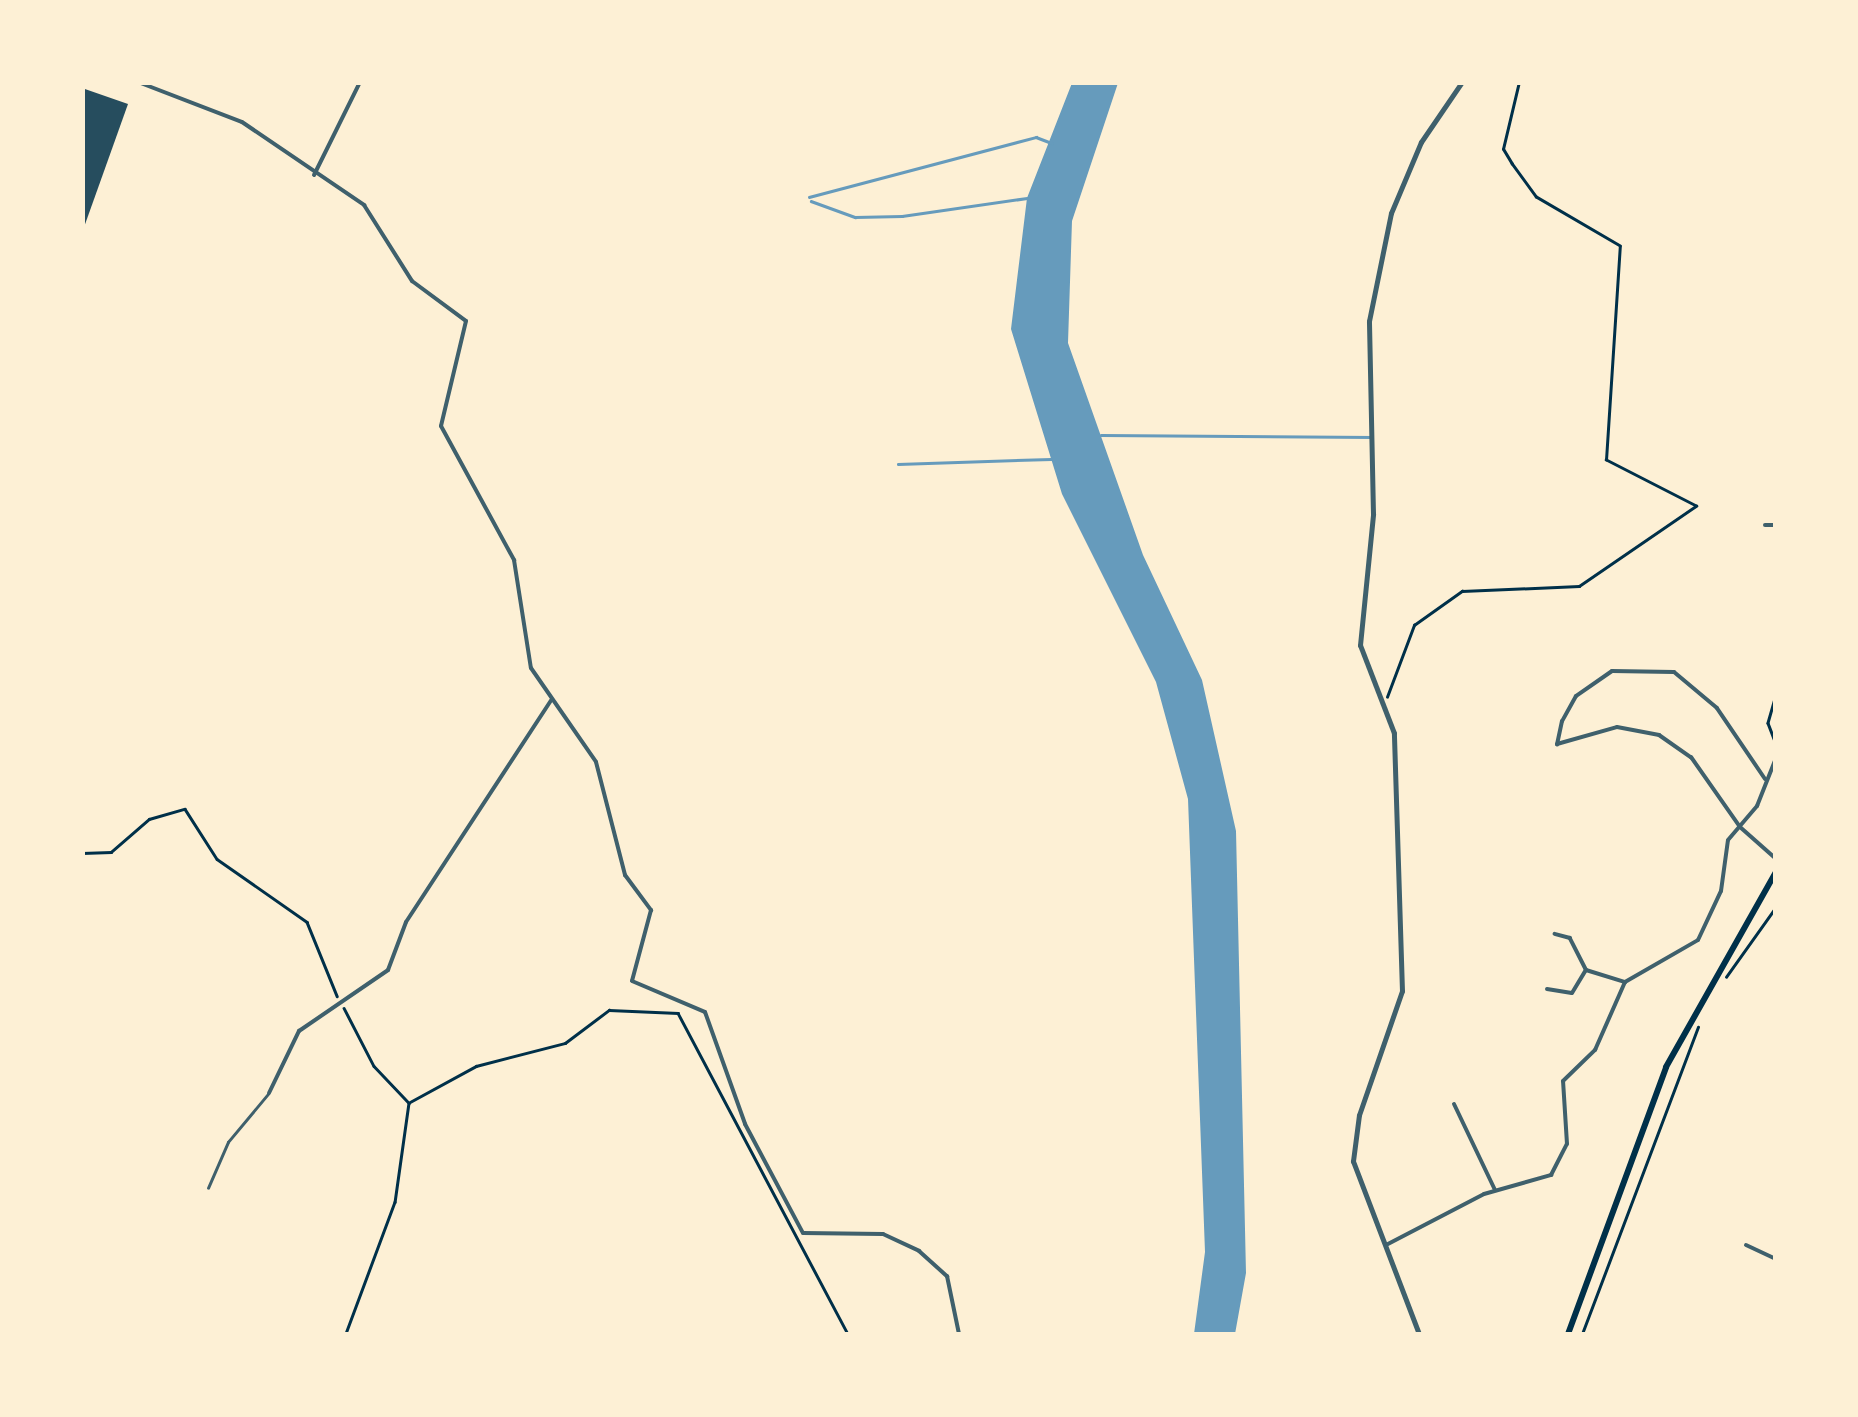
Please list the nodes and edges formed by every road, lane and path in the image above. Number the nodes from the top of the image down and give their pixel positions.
1 (138, 82) edge
2 (360, 82) edge
3 (1462, 82) edge
4 (1519, 82) edge
5 (314, 175) junction
6 (1765, 525) dead end
7 (1776, 525) edge
8 (1776, 696) edge
9 (551, 700) junction
10 (1382, 703) junction
11 (1776, 744) edge
12 (1776, 758) edge
13 (1765, 779) junction
14 (1740, 828) junction
15 (82, 852) edge
16 (1776, 859) edge
17 (1776, 872) edge
18 (1776, 907) edge
19 (1554, 934) dead end
20 (1586, 970) junction
21 (1625, 982) junction
22 (1717, 988) dead end
23 (1547, 989) dead end
24 (340, 1001) junction
25 (1704, 1014) dead end
26 (268, 1093) joint
27 (409, 1103) junction
28 (1454, 1104) dead end
29 (208, 1188) dead end
30 (1495, 1190) junction
31 (1386, 1245) junction
32 (1746, 1245) dead end
33 (1776, 1258) edge
34 (346, 1334) edge
35 (848, 1334) edge
36 (959, 1334) edge
37 (1419, 1334) edge
38 (1568, 1334) edge
39 (1582, 1334) edge

1 - 5 street
2 - 5 street
3 - 10 street
4 - 10 path
5 - 9 street
6 - 7 street
8 - 11 path
9 - 24 street
9 - 36 street
10 - 31 street
12 - 13 street
13 - 14 street
13 - 14 street
14 - 16 street
14 - 21 street
15 - 24 path
17 - 38 highway
18 - 22 path
19 - 20 street
20 - 21 street
20 - 23 street
21 - 30 street
24 - 26 street
24 - 27 path
25 - 39 path
26 - 29 lane
27 - 34 path
27 - 35 path
28 - 30 street
30 - 31 street
31 - 37 street
32 - 33 street

